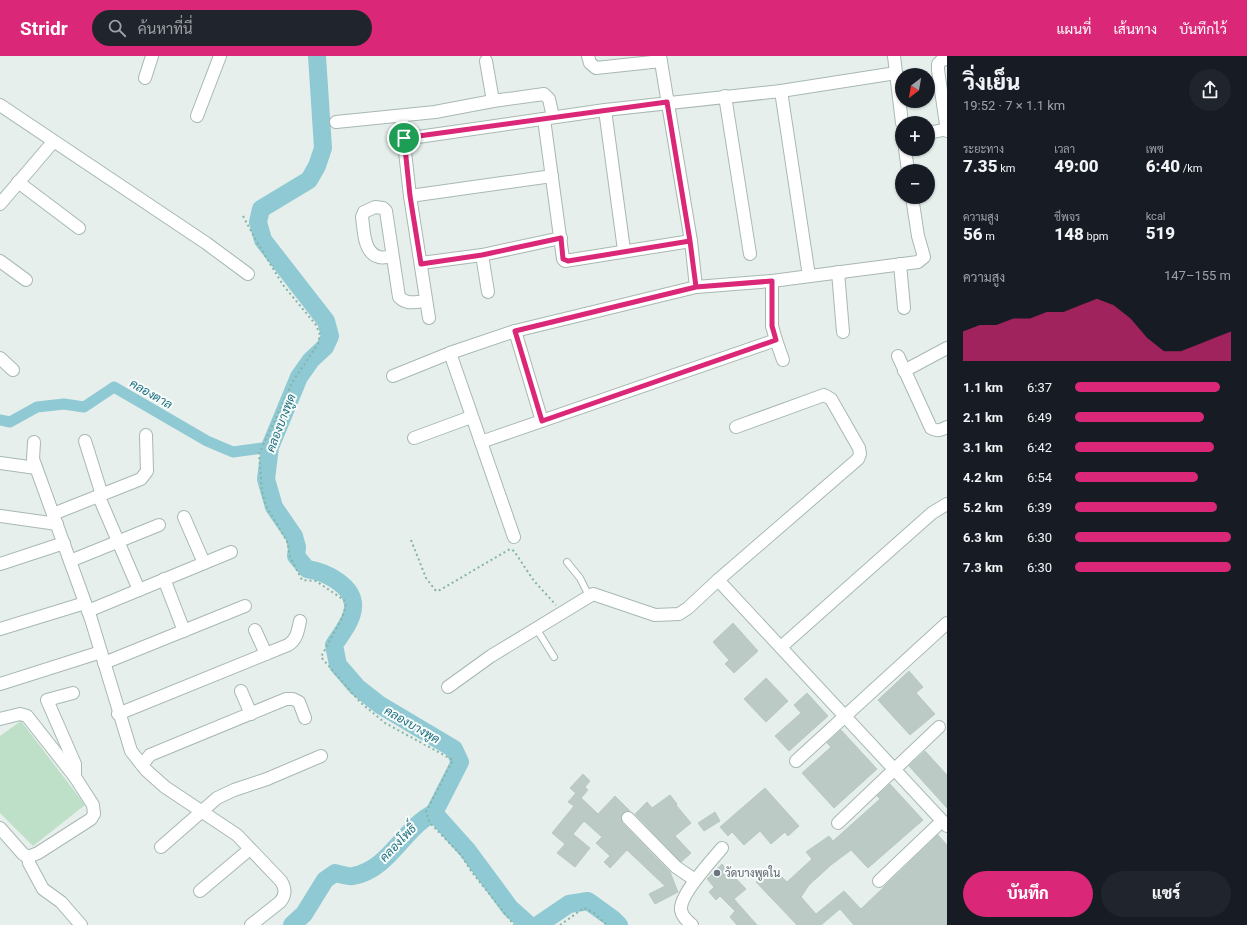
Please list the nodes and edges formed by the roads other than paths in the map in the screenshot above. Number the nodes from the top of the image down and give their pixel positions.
1 (152, 56) edge
2 (220, 56) edge
3 (588, 56) edge
4 (894, 56) edge
5 (660, 58) edge
6 (947, 59) edge
7 (486, 61) dead end
8 (895, 68) edge
9 (895, 73) edge
10 (145, 78) dead end
11 (781, 91) junction
12 (725, 96) junction
13 (493, 101) junction
14 (667, 102) junction
15 (0, 105) edge
16 (605, 110) junction
17 (197, 116) dead end
18 (401, 116) junction
19 (549, 118) junction
20 (336, 122) dead end
21 (947, 128) edge
22 (935, 131) edge
23 (404, 138) junction
24 (53, 142) junction
25 (552, 176) junction
26 (18, 182) junction
27 (410, 196) junction
28 (0, 204) edge
29 (913, 204) edge
30 (79, 228) dead end
31 (561, 238) junction
32 (690, 241) junction
33 (624, 250) junction
34 (750, 254) dead end
35 (482, 255) junction
36 (392, 256) dead end
37 (0, 261) edge
38 (421, 264) junction
39 (900, 264) junction
40 (838, 272) junction
41 (248, 274) dead end
42 (809, 276) junction
43 (26, 280) dead end
44 (772, 281) junction
45 (696, 287) junction
46 (488, 292) dead end
47 (426, 301) junction
48 (904, 308) dead end
49 (429, 318) dead end
50 (515, 331) junction
51 (843, 332) dead end
52 (776, 340) junction
53 (947, 348) edge
54 (450, 353) junction
55 (898, 356) dead end
56 (0, 358) edge
57 (783, 360) dead end
58 (13, 370) dead end
59 (904, 372) junction
60 (392, 376) dead end
61 (471, 417) junction
62 (542, 421) junction
63 (736, 427) dead end
64 (947, 427) edge
65 (146, 435) dead end
66 (414, 438) dead end
67 (85, 441) dead end
68 (34, 442) dead end
69 (481, 442) junction
70 (0, 463) edge
71 (36, 468) junction
72 (101, 496) junction
73 (947, 504) edge
74 (0, 516) edge
75 (184, 517) dead end
76 (55, 519) junction
77 (159, 525) dead end
78 (514, 538) dead end
79 (118, 542) junction
80 (64, 544) junction
81 (231, 552) dead end
82 (70, 561) junction
83 (567, 562) dead end
84 (204, 563) junction
85 (0, 564) edge
86 (164, 579) junction
87 (718, 580) junction
88 (139, 590) junction
89 (589, 596) junction
90 (245, 606) dead end
91 (87, 607) junction
92 (300, 621) dead end
93 (947, 623) edge
94 (536, 628) junction
95 (0, 630) edge
96 (255, 630) dead end
97 (184, 631) junction
98 (781, 647) junction
99 (266, 654) junction
100 (554, 657) dead end
101 (102, 658) junction
102 (0, 684) edge
103 (448, 687) dead end
104 (241, 691) dead end
105 (73, 693) dead end
106 (118, 714) junction
107 (251, 714) junction
108 (846, 717) junction
109 (305, 718) dead end
110 (0, 719) edge
111 (939, 727) dead end
112 (321, 756) dead end
113 (796, 761) dead end
114 (142, 765) junction
115 (895, 769) junction
116 (75, 777) junction
117 (202, 812) junction
118 (628, 818) dead end
119 (838, 823) dead end
120 (945, 824) edge
121 (0, 828) edge
122 (161, 847) dead end
123 (722, 848) dead end
124 (250, 849) junction
125 (28, 856) junction
126 (695, 880) junction
127 (879, 881) dead end
128 (200, 891) dead end
129 (81, 925) edge
130 (251, 925) edge
131 (692, 925) edge

1 - 10 street
2 - 17 street
3 - 5 street
4 - 8 street
5 - 14 street
6 - 21 street
7 - 13 street
9 - 11 street
11 - 12 street
11 - 42 street
12 - 14 street
12 - 34 street
13 - 18 street
13 - 19 street
14 - 16 street
14 - 32 street
15 - 24 street
16 - 19 street
16 - 33 street
18 - 20 street
18 - 23 street
19 - 23 street
19 - 25 street
21 - 22 street
23 - 27 street
24 - 26 street
24 - 41 street
25 - 27 street
25 - 31 street
26 - 28 street
26 - 30 street
27 - 38 street
29 - 39 street
31 - 33 street
31 - 35 street
32 - 33 street
32 - 45 street
35 - 38 street
35 - 46 street
36 - 47 street
37 - 43 street
38 - 47 street
39 - 40 street
39 - 48 street
40 - 42 street
40 - 51 street
42 - 44 street
44 - 45 street
44 - 52 street
45 - 50 street
47 - 49 street
50 - 54 street
50 - 62 street
52 - 57 street
52 - 62 street
53 - 59 street
54 - 60 street
54 - 61 street
55 - 59 street
56 - 58 street
59 - 64 street
61 - 66 street
61 - 69 street
62 - 69 street
63 - 87 street
65 - 72 street
67 - 72 street
68 - 71 street
69 - 78 street
70 - 71 street
71 - 76 street
72 - 76 street
72 - 79 street
73 - 98 street
74 - 76 street
75 - 84 street
76 - 80 street
77 - 79 street
79 - 82 street
79 - 88 street
80 - 82 street
80 - 85 street
81 - 84 street
82 - 91 street
83 - 89 lane
84 - 86 street
86 - 88 street
86 - 97 street
87 - 89 street
87 - 98 street
88 - 91 street
89 - 94 street
90 - 97 street
91 - 95 street
91 - 101 street
92 - 99 street
93 - 108 street
94 - 100 lane
94 - 103 street
96 - 99 street
97 - 101 street
98 - 108 street
99 - 106 street
101 - 102 street
101 - 106 street
104 - 107 street
105 - 116 street
106 - 114 street
107 - 109 street
107 - 114 street
108 - 113 street
108 - 115 street
110 - 116 street
111 - 115 street
112 - 117 street
114 - 117 street
115 - 119 street
115 - 120 street
116 - 125 street
117 - 122 street
117 - 124 street
118 - 126 street
120 - 127 street
121 - 125 street
123 - 126 street
124 - 128 street
124 - 130 street
125 - 129 street
126 - 131 street

